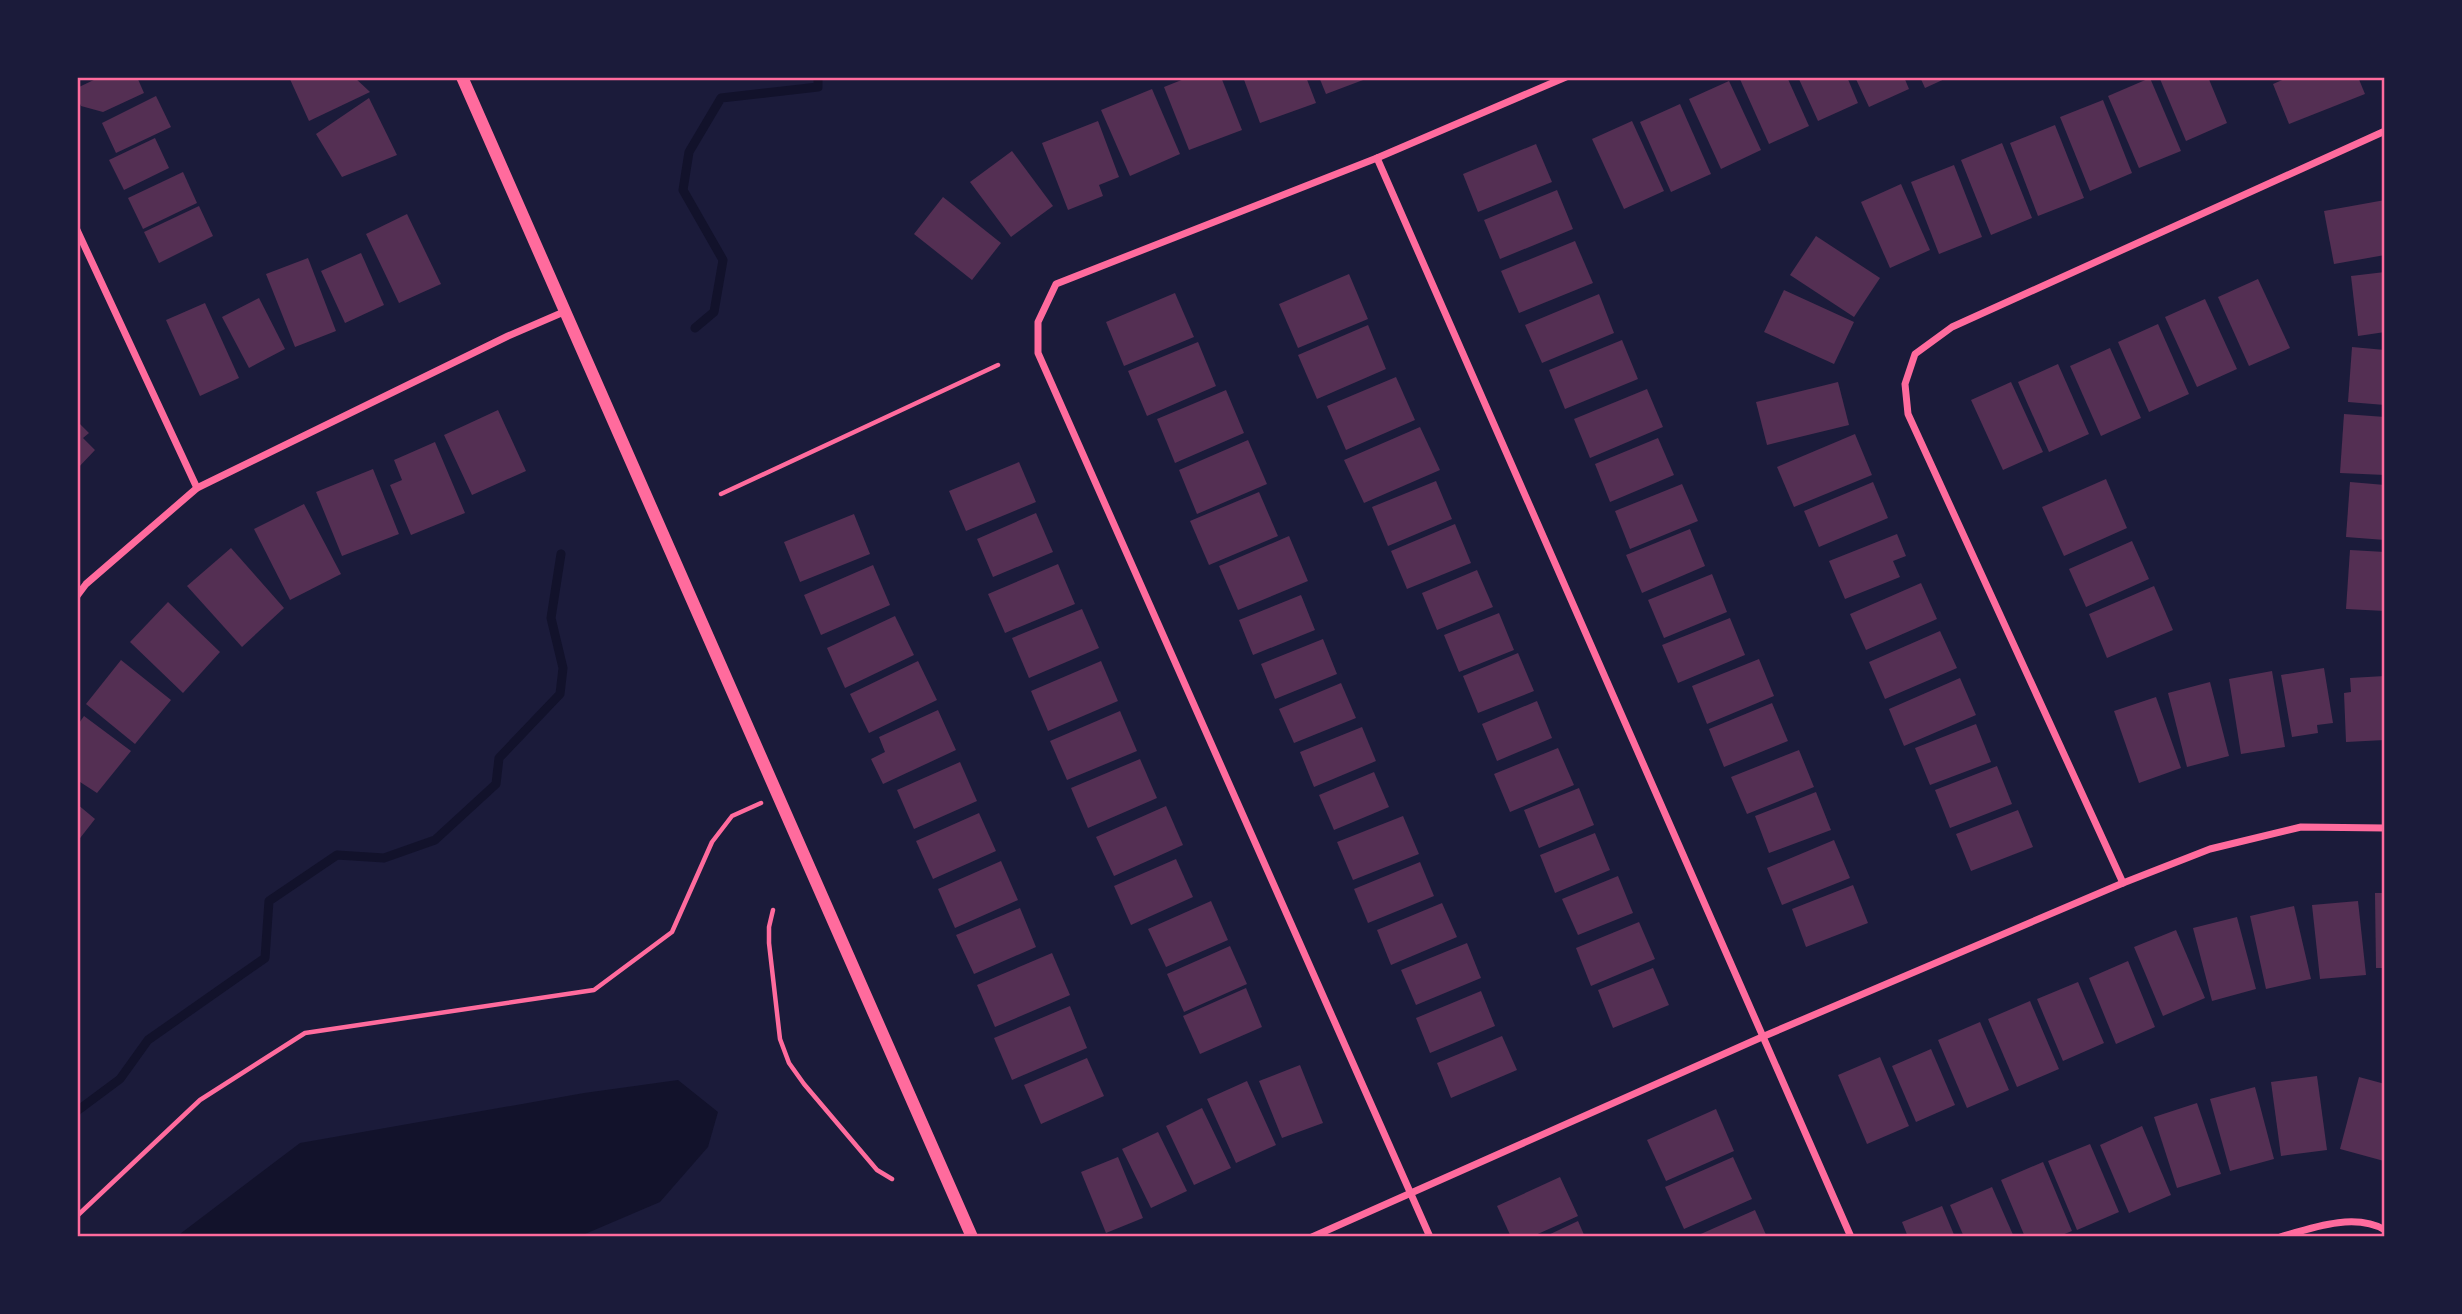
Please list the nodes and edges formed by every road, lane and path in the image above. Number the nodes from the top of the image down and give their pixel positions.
1 (462, 77) edge
2 (1566, 77) edge
3 (2385, 131) edge
4 (1377, 158) junction
5 (77, 230) edge
6 (566, 311) junction
7 (998, 365) dead end
8 (197, 488) junction
9 (721, 494) dead end
10 (77, 596) edge
11 (778, 796) junction
12 (2385, 828) edge
13 (2123, 883) junction
14 (773, 910) dead end
15 (1762, 1037) junction
16 (892, 1179) dead end
17 (1411, 1194) junction
18 (77, 1216) edge
19 (2385, 1230) edge
20 (972, 1237) edge
21 (1312, 1237) edge
22 (1430, 1237) edge
23 (1851, 1237) edge
24 (2280, 1237) edge

1 - 6 street
2 - 4 street
3 - 13 street
4 - 15 street
4 - 17 street
5 - 8 street
6 - 8 street
6 - 11 street
7 - 9 path
8 - 10 street
11 - 18 path
11 - 20 street
12 - 13 street
13 - 15 street
14 - 16 path
15 - 17 street
15 - 23 street
17 - 21 street
17 - 22 street
19 - 24 street

